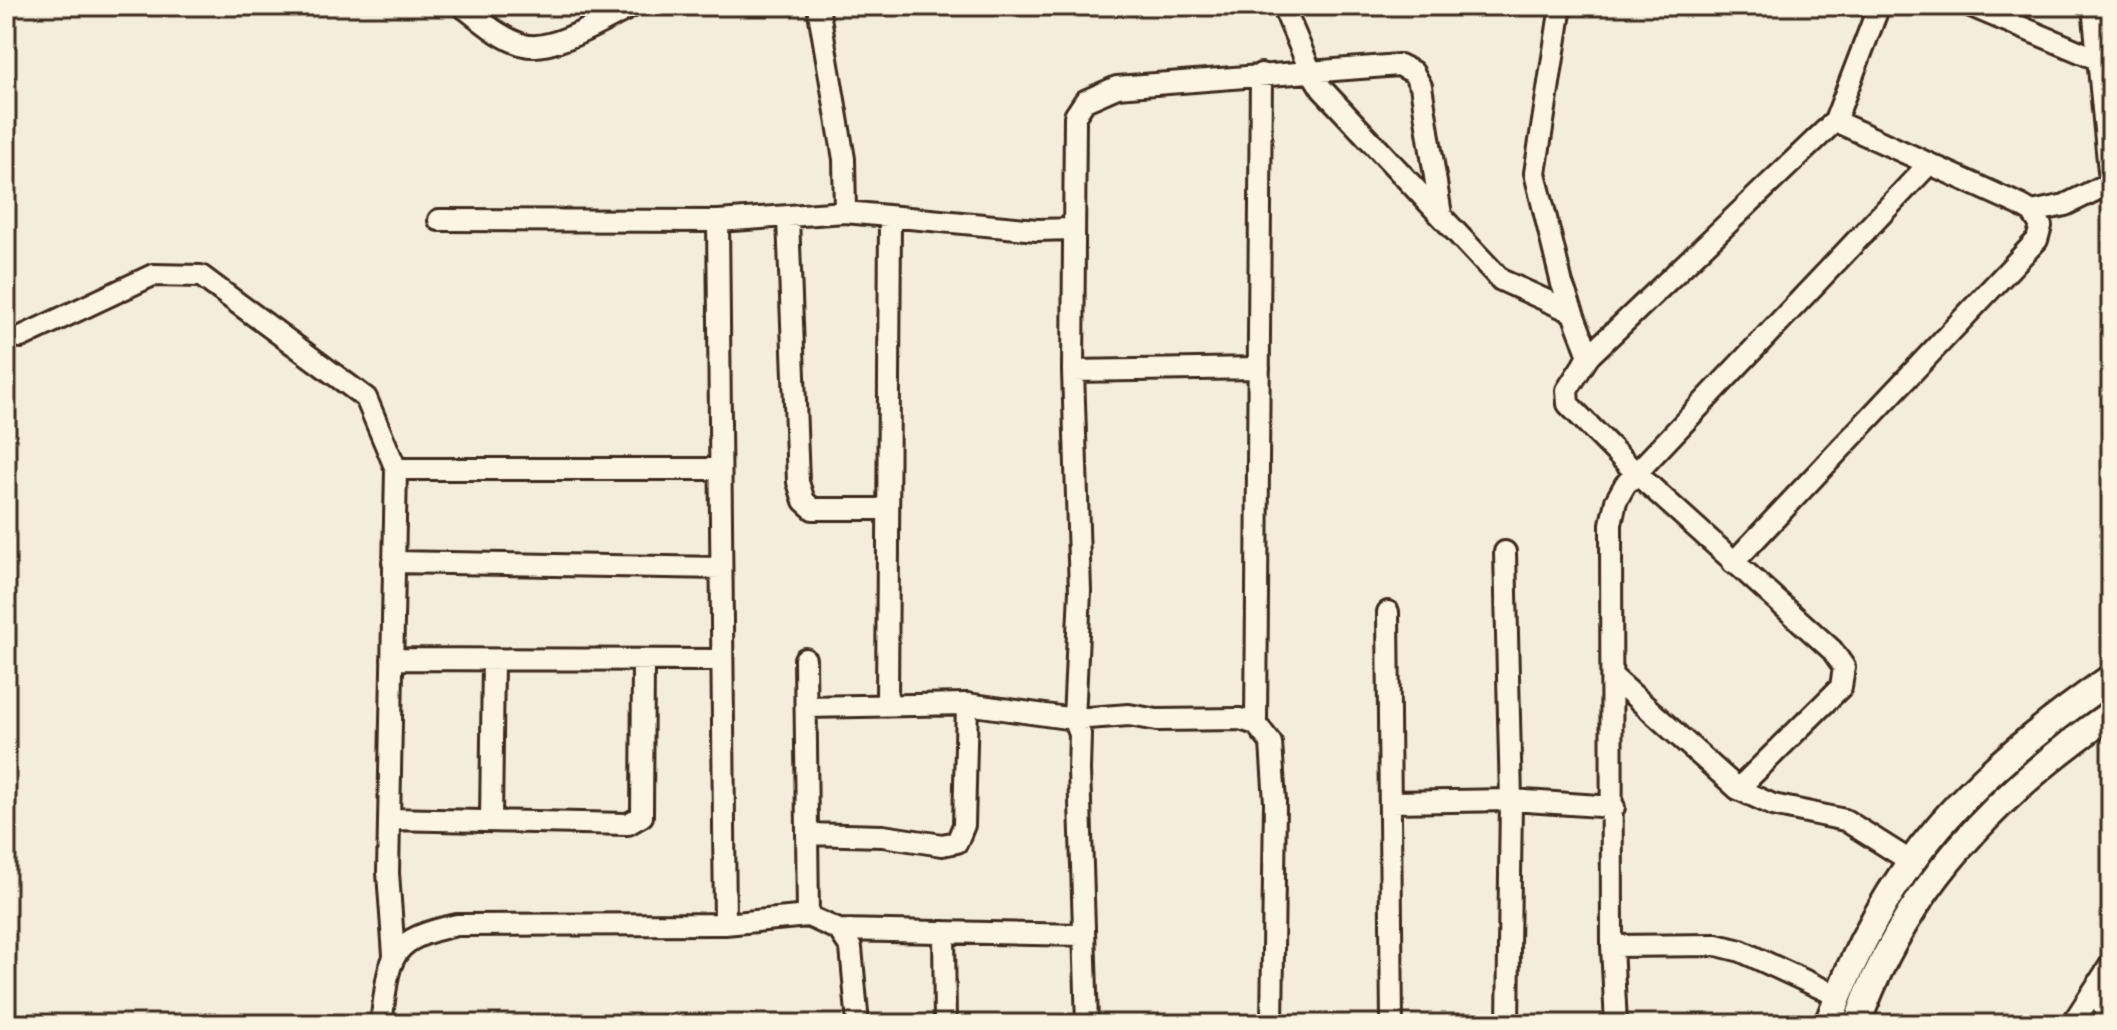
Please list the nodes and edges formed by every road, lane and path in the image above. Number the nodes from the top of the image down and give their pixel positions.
1 (462, 6) edge
2 (633, 6) edge
3 (818, 6) edge
4 (1283, 6) edge
5 (1561, 6) edge
6 (1879, 6) edge
7 (1971, 6) edge
8 (2093, 6) edge
9 (2106, 63) edge
10 (1310, 70) junction
11 (1261, 74) junction
12 (1835, 121) junction
13 (1928, 165) junction
14 (2110, 188) edge
15 (845, 212) junction
16 (2032, 212) junction
17 (1441, 215) junction
18 (788, 218) junction
19 (890, 218) junction
20 (439, 220) dead end
21 (718, 221) junction
22 (1072, 229) junction
23 (1572, 312) junction
24 (21, 337) dead end
25 (1589, 356) junction
26 (1259, 368) junction
27 (1073, 371) junction
28 (396, 469) junction
29 (719, 469) junction
30 (1638, 475) junction
31 (888, 509) junction
32 (1505, 552) dead end
33 (393, 562) junction
34 (1733, 563) junction
35 (721, 568) junction
36 (1388, 612) dead end
37 (392, 659) junction
38 (805, 659) dead end
39 (493, 660) junction
40 (722, 660) junction
41 (643, 662) junction
42 (1613, 677) junction
43 (2111, 678) edge
44 (967, 704) junction
45 (887, 706) junction
46 (806, 707) junction
47 (2111, 714) edge
48 (1074, 719) junction
49 (1256, 724) junction
50 (1738, 789) junction
51 (1511, 800) junction
52 (1391, 802) junction
53 (1614, 807) junction
54 (389, 819) junction
55 (491, 821) junction
56 (808, 834) junction
57 (1910, 861) junction
58 (808, 916) junction
59 (725, 924) junction
60 (839, 930) junction
61 (944, 932) junction
62 (1084, 935) junction
63 (1612, 946) junction
64 (394, 955) junction
65 (2111, 964) edge
66 (2098, 983) junction
67 (1838, 996) junction
68 (381, 1024) edge
69 (858, 1024) edge
70 (945, 1024) edge
71 (1087, 1024) edge
72 (1272, 1024) edge
73 (1392, 1024) edge
74 (1508, 1024) edge
75 (1616, 1024) edge
76 (1828, 1024) edge
77 (1857, 1024) edge
78 (2072, 1024) edge
79 (2108, 1024) edge

1 - 2 street
3 - 15 street
4 - 10 street
5 - 23 street
6 - 12 street
7 - 9 street
8 - 9 street
9 - 14 street
10 - 11 street
10 - 17 street
10 - 17 street
11 - 22 street
11 - 26 street
12 - 13 street
12 - 25 street
13 - 16 street
13 - 30 street
14 - 16 street
15 - 18 street
15 - 19 street
16 - 34 street
17 - 23 street
18 - 21 street
18 - 31 street
19 - 22 street
19 - 31 street
20 - 21 street
21 - 29 street
22 - 27 street
23 - 25 street
24 - 28 street
25 - 30 street
26 - 27 street
26 - 49 street
27 - 48 street
28 - 29 street
28 - 33 street
29 - 35 street
30 - 34 street
30 - 42 street
31 - 45 street
32 - 51 street
33 - 35 street
33 - 37 street
34 - 50 street
35 - 40 street
36 - 52 street
37 - 39 street
37 - 54 street
38 - 46 street
39 - 41 street
39 - 55 street
40 - 41 street
40 - 59 street
41 - 55 street
42 - 50 street
42 - 53 street
43 - 57 main road
44 - 45 street
44 - 48 street
44 - 56 street
45 - 46 street
46 - 56 street
47 - 77 main road
48 - 49 street
48 - 62 street
49 - 72 street
50 - 57 street
51 - 52 street
51 - 53 street
51 - 74 street
52 - 73 street
53 - 63 street
54 - 55 street
54 - 64 street
56 - 58 street
57 - 67 main road
58 - 59 street
58 - 60 street
59 - 64 street
60 - 61 street
60 - 69 street
61 - 62 street
61 - 70 street
62 - 71 street
63 - 67 street
63 - 75 street
64 - 68 street
65 - 66 street
66 - 78 street
66 - 79 street
67 - 76 main road

